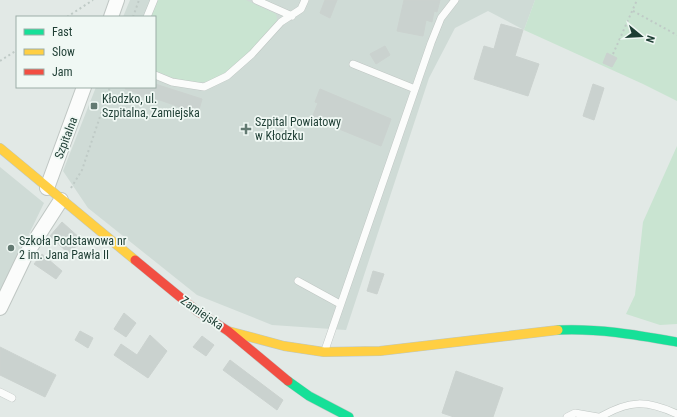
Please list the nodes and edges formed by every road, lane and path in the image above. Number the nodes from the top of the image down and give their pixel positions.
1 (93, 0) edge
2 (117, 0) edge
3 (139, 0) edge
4 (154, 0) edge
5 (256, 0) edge
6 (305, 0) edge
7 (455, 0) edge
8 (637, 0) edge
9 (633, 11) junction
10 (69, 16) edge
11 (111, 16) edge
12 (134, 16) edge
13 (147, 16) edge
14 (292, 16) junction
15 (677, 35) edge
16 (16, 51) edge
17 (613, 54) dead end
18 (0, 61) edge
19 (353, 64) dead end
20 (156, 75) edge
21 (84, 88) edge
22 (110, 88) edge
23 (415, 89) junction
24 (0, 148) edge
25 (47, 188) junction
26 (62, 201) junction
27 (298, 281) dead end
28 (340, 304) junction
29 (0, 308) edge
30 (228, 331) junction
31 (677, 342) edge
32 (284, 346) junction
33 (324, 352) junction
34 (275, 371) junction
35 (0, 392) edge
36 (12, 398) dead end
37 (677, 414) edge
38 (349, 417) edge
39 (567, 417) edge
40 (599, 417) edge

1 - 10 path
2 - 11 street
3 - 12 path
4 - 13 lane
5 - 14 lane
6 - 14 lane
7 - 23 lane
8 - 9 path
9 - 15 path
9 - 17 path
14 - 20 lane
16 - 18 path
19 - 23 lane
21 - 25 street, Szpitalna
22 - 26 path
23 - 28 lane
24 - 25 street, Zamiejska
25 - 26 street, Zamiejska
26 - 29 street
26 - 30 street, Zamiejska
27 - 28 lane
28 - 33 lane
30 - 32 street
30 - 34 street, Zamiejska
31 - 33 street
32 - 33 street
32 - 34 street
34 - 38 street, Zamiejska
35 - 36 lane
37 - 40 lane
39 - 40 lane

